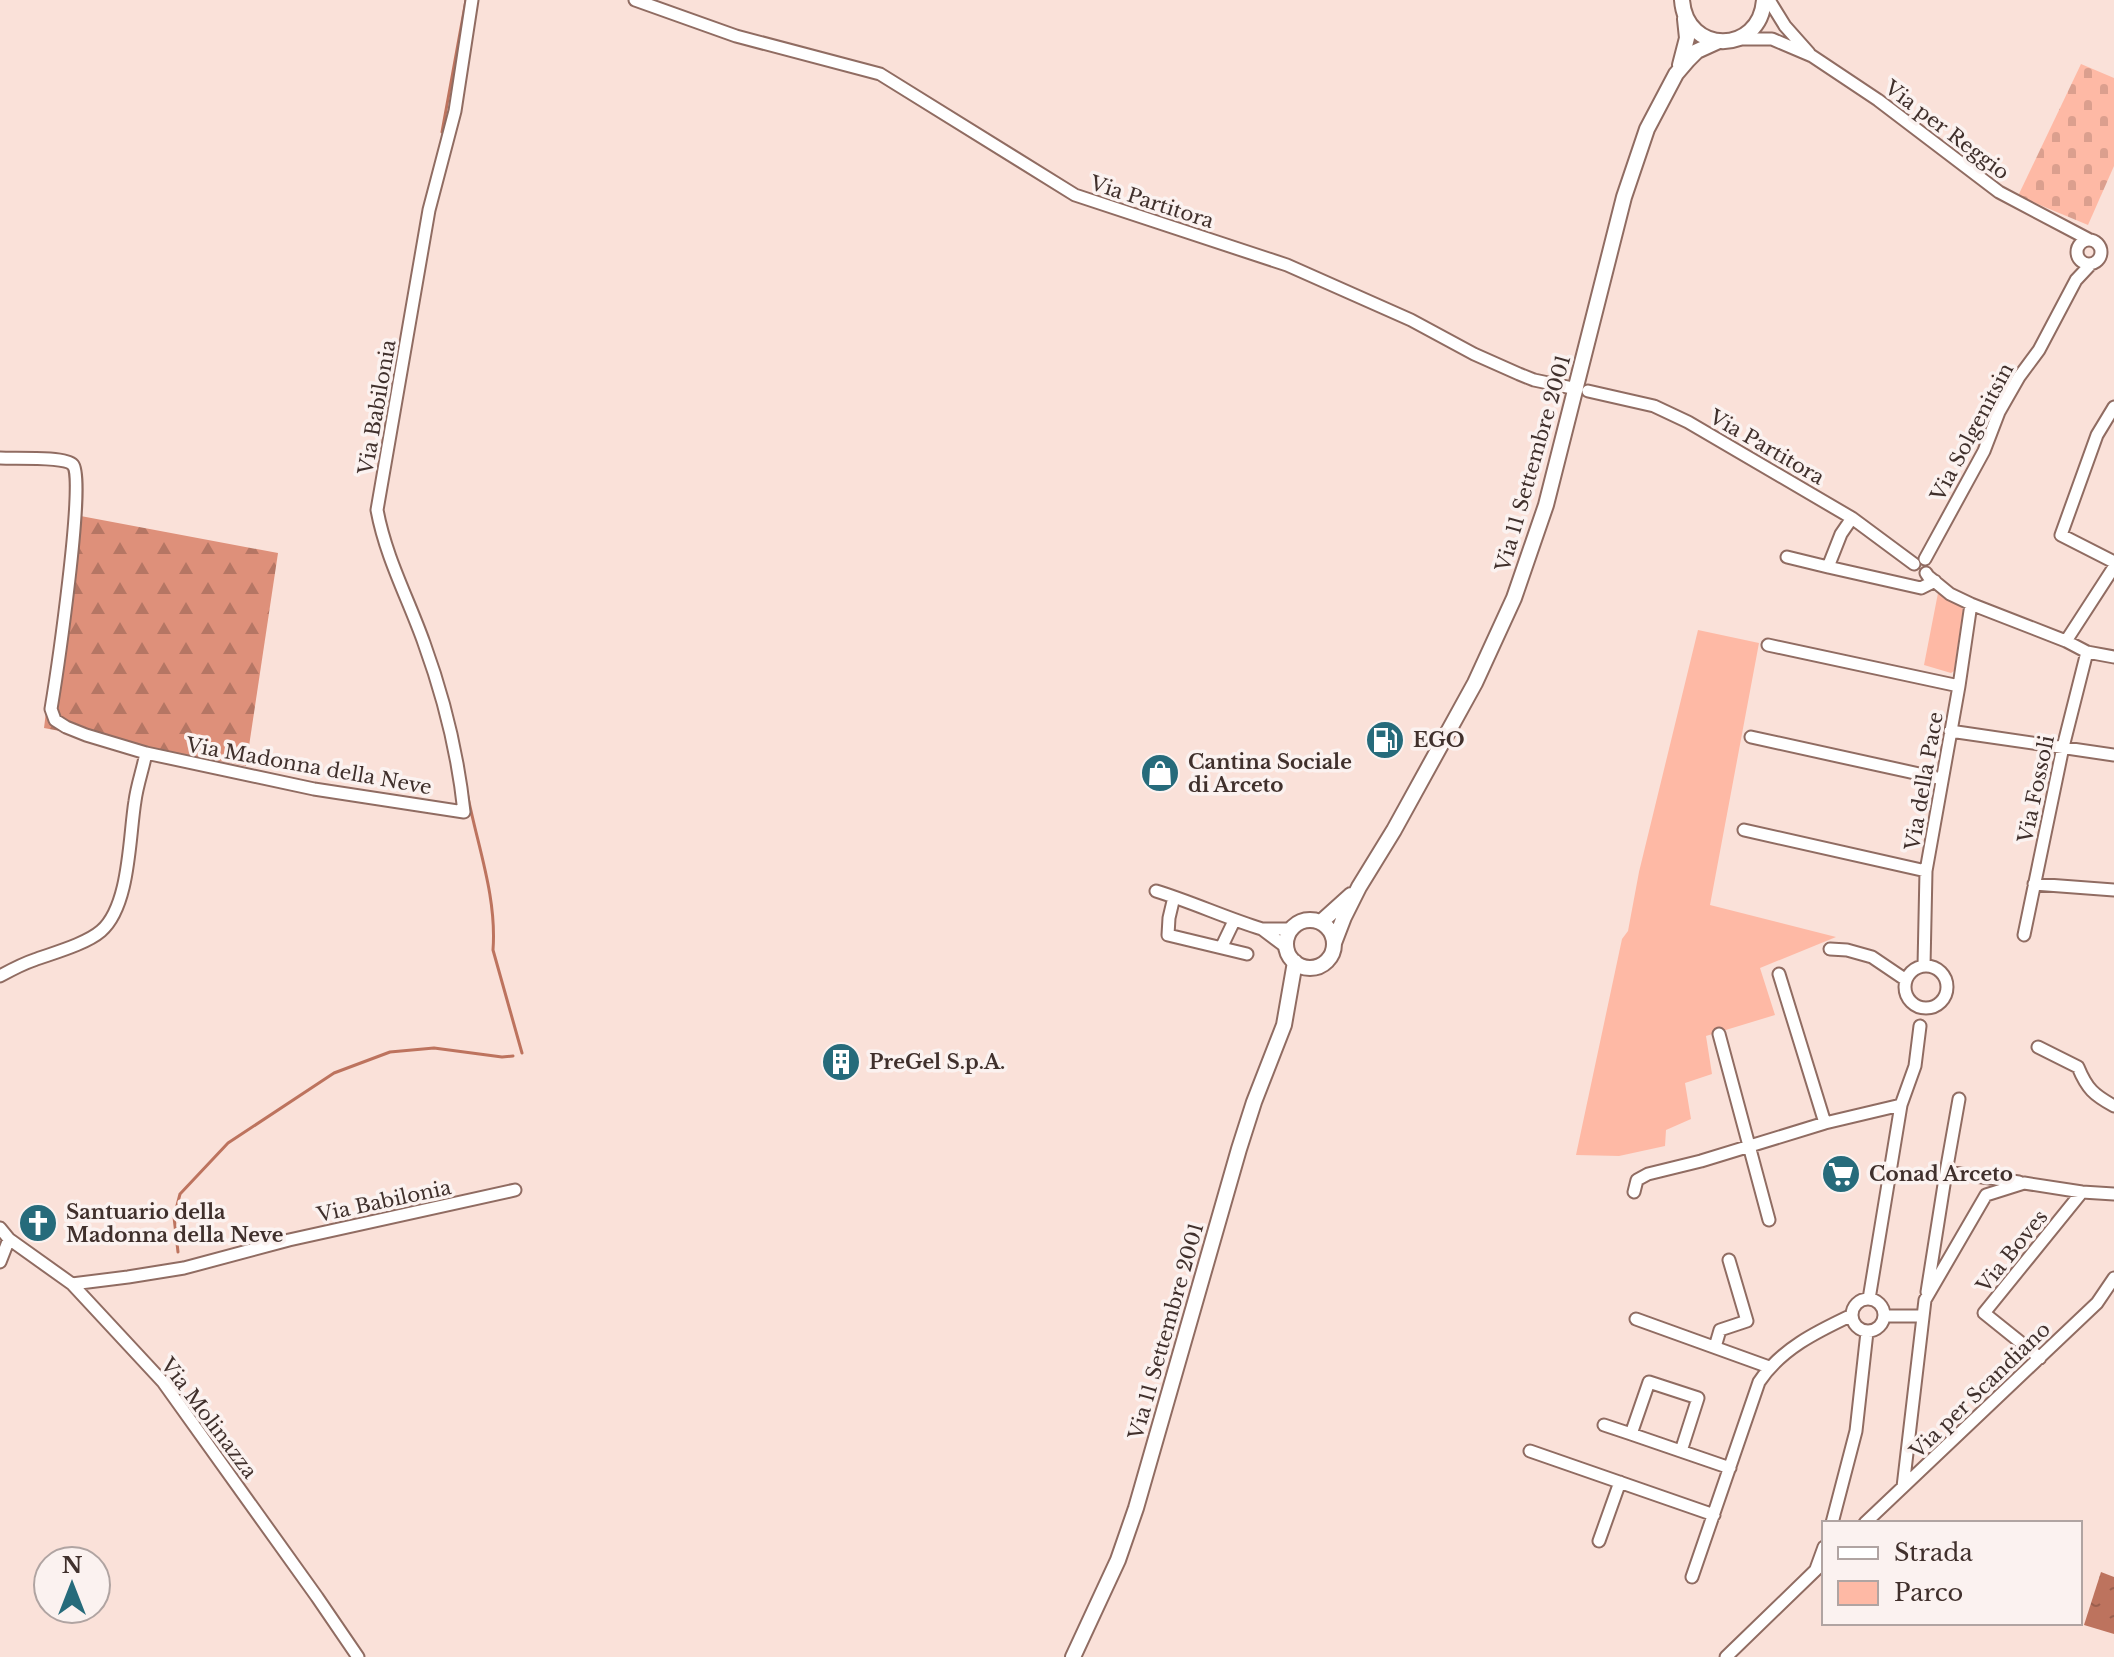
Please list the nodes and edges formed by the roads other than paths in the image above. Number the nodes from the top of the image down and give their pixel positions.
1 (472, 0) edge
2 (635, 0) edge
3 (1767, 0) edge
4 (1682, 6) edge
5 (1736, 39) junction
6 (1719, 41) junction
7 (1812, 56) junction
8 (1676, 74) junction
9 (2063, 227) junction
10 (2088, 239) junction
11 (2078, 252) junction
12 (2114, 254) edge
13 (2097, 256) junction
14 (2076, 280) junction
15 (1583, 390) junction
16 (2114, 407) edge
17 (0, 458) edge
18 (1852, 518) junction
19 (1787, 557) dead end
20 (1920, 562) junction
21 (2114, 565) edge
22 (1828, 567) junction
23 (1930, 577) junction
24 (1971, 604) junction
25 (2066, 641) junction
26 (1768, 645) dead end
27 (2087, 652) junction
28 (2114, 657) edge
29 (1959, 686) junction
30 (1950, 731) junction
31 (1751, 737) dead end
32 (2063, 747) junction
33 (146, 753) junction
34 (2114, 755) edge
35 (1942, 779) junction
36 (464, 812) joint
37 (1744, 830) dead end
38 (1926, 871) junction
39 (2034, 884) junction
40 (1359, 887) junction
41 (2114, 890) edge
42 (1156, 891) dead end
43 (1174, 897) junction
44 (1234, 921) junction
45 (1321, 922) junction
46 (1262, 929) junction
47 (1292, 929) junction
48 (2024, 935) dead end
49 (1334, 943) junction
50 (1222, 946) junction
51 (1286, 947) junction
52 (1830, 949) dead end
53 (1247, 954) dead end
54 (1295, 962) junction
55 (1924, 966) junction
56 (1313, 969) junction
57 (1779, 974) dead end
58 (0, 976) edge
59 (1906, 980) junction
60 (1920, 1007) junction
61 (1287, 1013) junction
62 (1719, 1034) dead end
63 (2038, 1047) dead end
64 (1959, 1099) dead end
65 (1901, 1105) junction
66 (2114, 1106) edge
67 (1825, 1123) junction
68 (1749, 1146) junction
69 (1946, 1172) junction
70 (2024, 1183) junction
71 (515, 1190) dead end
72 (1634, 1192) dead end
73 (2082, 1192) junction
74 (2114, 1194) edge
75 (1769, 1220) dead end
76 (0, 1228) edge
77 (9, 1239) junction
78 (1729, 1260) dead end
79 (0, 1262) edge
80 (2114, 1278) edge
81 (72, 1284) junction
82 (1869, 1299) junction
83 (1925, 1300) junction
84 (1852, 1315) junction
85 (1885, 1316) junction
86 (1923, 1316) junction
87 (1636, 1319) dead end
88 (1867, 1332) junction
89 (1715, 1347) junction
90 (2040, 1358) junction
91 (1769, 1367) junction
92 (1604, 1425) dead end
93 (1631, 1434) junction
94 (1530, 1451) dead end
95 (1681, 1451) junction
96 (1730, 1468) junction
97 (1620, 1482) junction
98 (1903, 1487) junction
99 (1714, 1515) junction
100 (1836, 1521) edge
101 (1867, 1521) edge
102 (1599, 1541) dead end
103 (1820, 1566) edge
104 (1692, 1577) dead end
105 (358, 1657) edge
106 (1073, 1657) edge
107 (1726, 1657) edge

1 - 36 street, Via Babilonia
2 - 15 street, Via Partitora
3 - 5 main road
3 - 7 street, Via per Reggio
4 - 6 main road, Via 11 Settembre 2001
4 - 8 main road, Via 11 Settembre 2001
5 - 6 main road, Via 11 Settembre 2001
5 - 7 street, Via per Reggio
6 - 8 main road, Via 11 Settembre 2001
7 - 9 street, Via per Reggio
8 - 15 main road, Via 11 Settembre 2001
9 - 10 street, Via per Reggio
9 - 11 street, Via per Reggio
10 - 11 street
10 - 13 street, Via per Reggio
11 - 13 street, Via per Reggio
11 - 14 street, Via Solgenitsin
12 - 13 street, Via per Reggio
13 - 14 street, Via Solgenitsin
14 - 20 street, Via Solgenitsin
15 - 18 street, Via Partitora
15 - 40 main road, Via 11 Settembre 2001
16 - 21 street
17 - 33 street, Via Madonna della Neve
18 - 20 street, Via Partitora
18 - 22 street
19 - 22 street
20 - 23 street
21 - 25 street
22 - 23 street
23 - 24 street
24 - 25 street
24 - 29 street, Via della Pace
25 - 27 street
26 - 29 street
27 - 28 street
27 - 32 street, Via Fossoli
29 - 30 street, Via della Pace
30 - 32 street
30 - 35 street, Via della Pace
31 - 35 street
32 - 34 street
32 - 39 street, Via Fossoli
33 - 36 street, Via Madonna della Neve
33 - 58 street
35 - 38 street, Via della Pace
37 - 38 street
38 - 55 street, Via della Pace
39 - 41 street
39 - 48 street, Via Fossoli
40 - 45 main road, Via 11 Settembre 2001
40 - 49 main road, Via 11 Settembre 2001
42 - 43 street
43 - 44 street
43 - 50 street
44 - 46 street
44 - 50 street
45 - 47 main road, Via 11 Settembre 2001
45 - 49 main road
46 - 47 street
46 - 51 street
47 - 51 main road
49 - 56 main road, Via 11 Settembre 2001
50 - 53 street
51 - 54 main road
52 - 59 street
54 - 56 main road
54 - 61 main road, Via 11 Settembre 2001
55 - 59 street
55 - 60 street
56 - 61 main road, Via 11 Settembre 2001
57 - 67 street
59 - 60 street
60 - 65 street
61 - 106 main road, Via 11 Settembre 2001
62 - 68 street
63 - 66 street
64 - 69 street
65 - 67 street
65 - 82 street
67 - 68 street
68 - 72 street
68 - 75 street
69 - 70 street
69 - 83 street
70 - 73 street
70 - 83 street
71 - 81 street, Via Babilonia
73 - 74 street
73 - 90 street, Via Boves
76 - 77 street, Via Molinazza
77 - 79 street
77 - 81 street, Via Molinazza
78 - 89 street
80 - 90 street, Via per Scandiano
81 - 105 street, Via Molinazza
82 - 84 street
82 - 85 street
83 - 86 street
84 - 88 street
84 - 91 street
85 - 86 street
85 - 88 street
86 - 98 street
87 - 89 street
88 - 100 street
89 - 91 street
90 - 98 street, Via per Scandiano
91 - 96 street
92 - 93 street
93 - 95 street
93 - 95 street
94 - 97 street
95 - 96 street
96 - 99 street
97 - 99 street
97 - 102 street
98 - 101 street, Via per Scandiano
99 - 104 street
103 - 107 street

